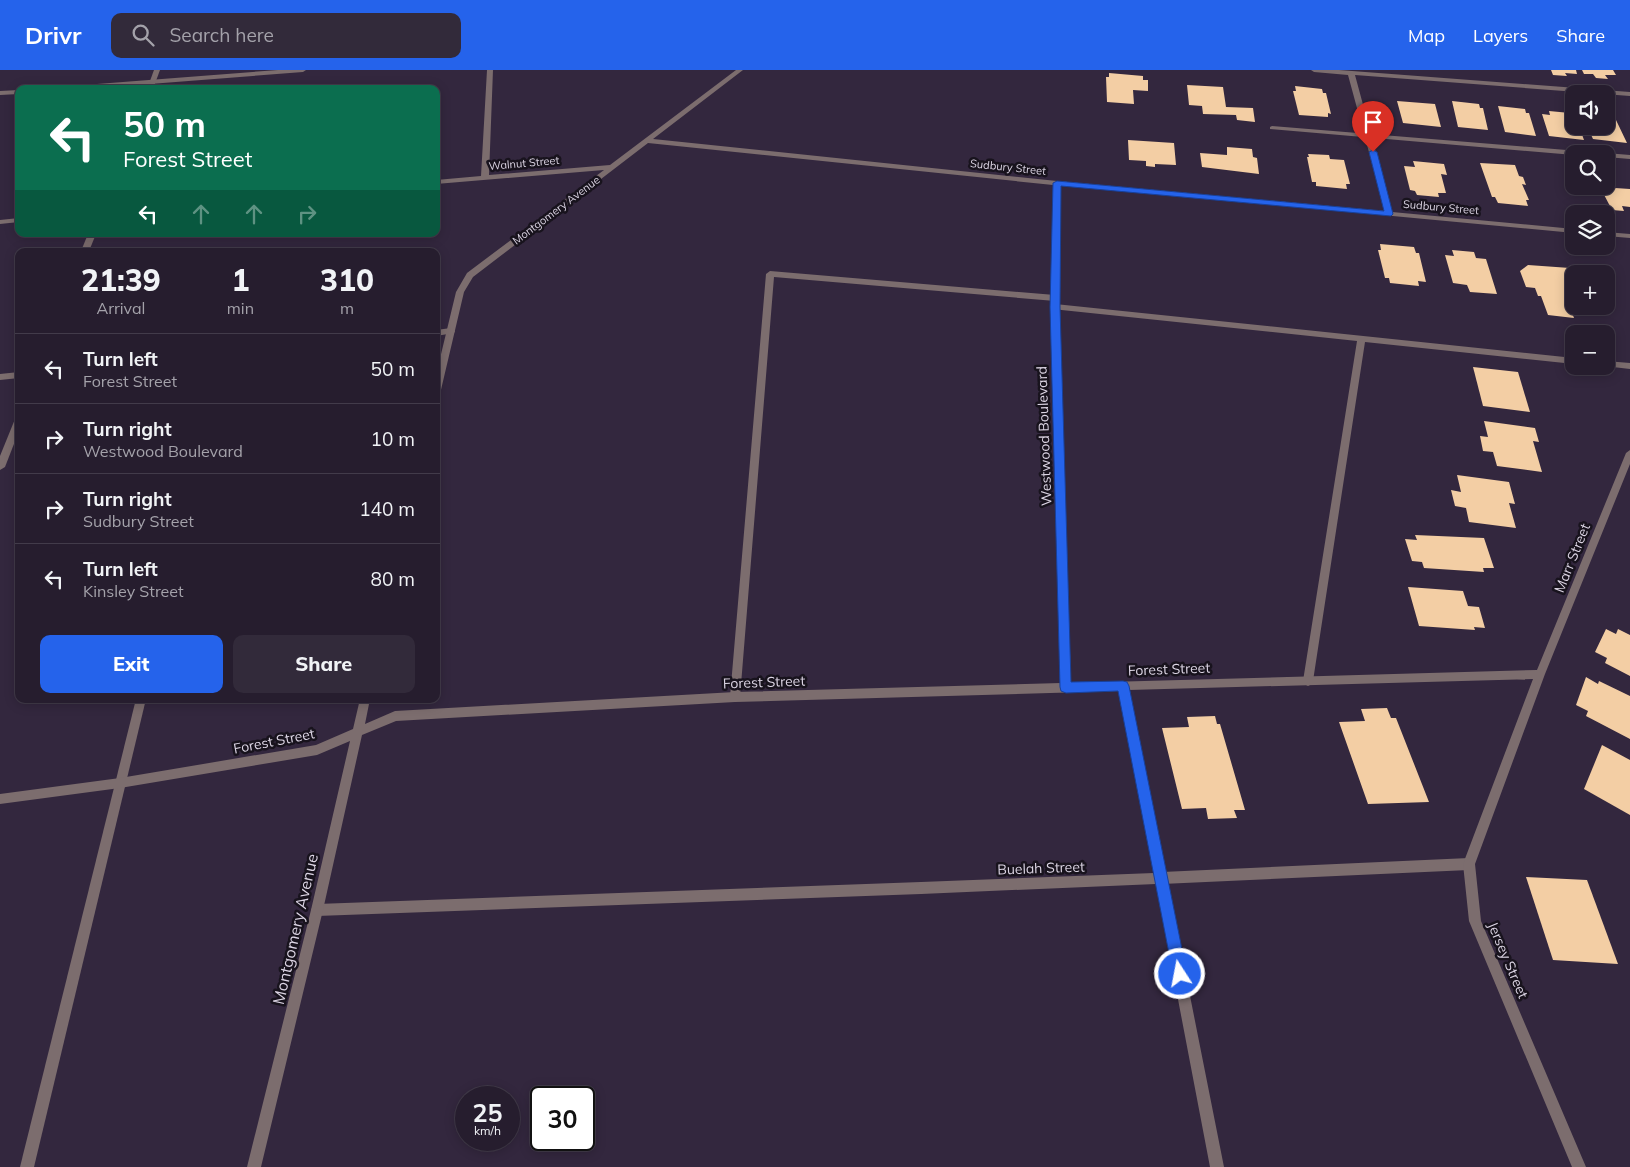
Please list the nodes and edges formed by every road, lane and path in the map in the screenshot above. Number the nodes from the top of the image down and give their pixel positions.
1 (157, 70) edge
2 (303, 70) edge
3 (490, 70) edge
4 (740, 70) edge
5 (1314, 70) edge
6 (1350, 73) junction
7 (153, 82) junction
8 (112, 85) edge
9 (152, 85) edge
10 (15, 92) edge
11 (0, 93) edge
12 (1630, 94) edge
13 (1272, 128) dead end
14 (1369, 136) junction
15 (649, 141) junction
16 (1565, 152) edge
17 (1615, 156) edge
18 (1630, 157) edge
19 (613, 167) junction
20 (485, 177) junction
21 (440, 182) edge
22 (1057, 183) junction
23 (1388, 214) junction
24 (15, 220) edge
25 (0, 222) edge
26 (1565, 230) edge
27 (1615, 235) edge
28 (1630, 236) edge
29 (1055, 303) junction
30 (451, 331) junction
31 (440, 332) edge
32 (1361, 338) junction
33 (1565, 359) edge
34 (1615, 365) edge
35 (1630, 366) edge
36 (15, 376) edge
37 (0, 377) edge
38 (440, 377) edge
39 (15, 429) edge
40 (1630, 453) edge
41 (0, 467) edge
42 (1540, 674) junction
43 (1308, 680) junction
44 (1123, 686) junction
45 (1066, 687) junction
46 (735, 697) junction
47 (140, 703) edge
48 (364, 703) edge
49 (357, 732) junction
50 (120, 783) junction
51 (0, 799) edge
52 (1469, 864) junction
53 (1162, 878) junction
54 (317, 910) junction
55 (27, 1167) edge
56 (254, 1167) edge
57 (1217, 1167) edge
58 (1579, 1167) edge

1 - 7 street
2 - 7 street
3 - 20 street
4 - 15 street, Montgomery Avenue
5 - 6 street
6 - 12 street
6 - 14 street
7 - 8 street
7 - 9 street
10 - 11 street
13 - 14 street
14 - 16 street
14 - 23 street
15 - 19 street, Montgomery Avenue
15 - 22 street, Sudbury Street
17 - 18 street
19 - 20 street, Walnut Street
19 - 30 street, Montgomery Avenue
20 - 21 street, Walnut Street
22 - 23 street, Sudbury Street
22 - 29 street, Westwood Boulevard
23 - 26 street, Sudbury Street
24 - 25 street
27 - 28 street
29 - 32 street
29 - 45 street, Westwood Boulevard
29 - 46 street
30 - 31 street
30 - 38 street, Montgomery Avenue
32 - 33 street
32 - 43 street
34 - 35 street
36 - 37 street
39 - 41 street
40 - 42 street, Marr Street
42 - 43 street, Forest Street
42 - 52 street, Jersey Street
43 - 44 street, Forest Street
44 - 45 street, Forest Street
44 - 53 street
45 - 46 street, Forest Street
46 - 49 street, Forest Street
47 - 50 street
48 - 49 street, Montgomery Avenue
49 - 50 street, Forest Street
49 - 54 street, Montgomery Avenue
50 - 51 street, Forest Street
50 - 55 street
52 - 53 street, Buelah Street
52 - 58 street, Jersey Street
53 - 54 street, Buelah Street
53 - 57 street
54 - 56 street, Montgomery Avenue

